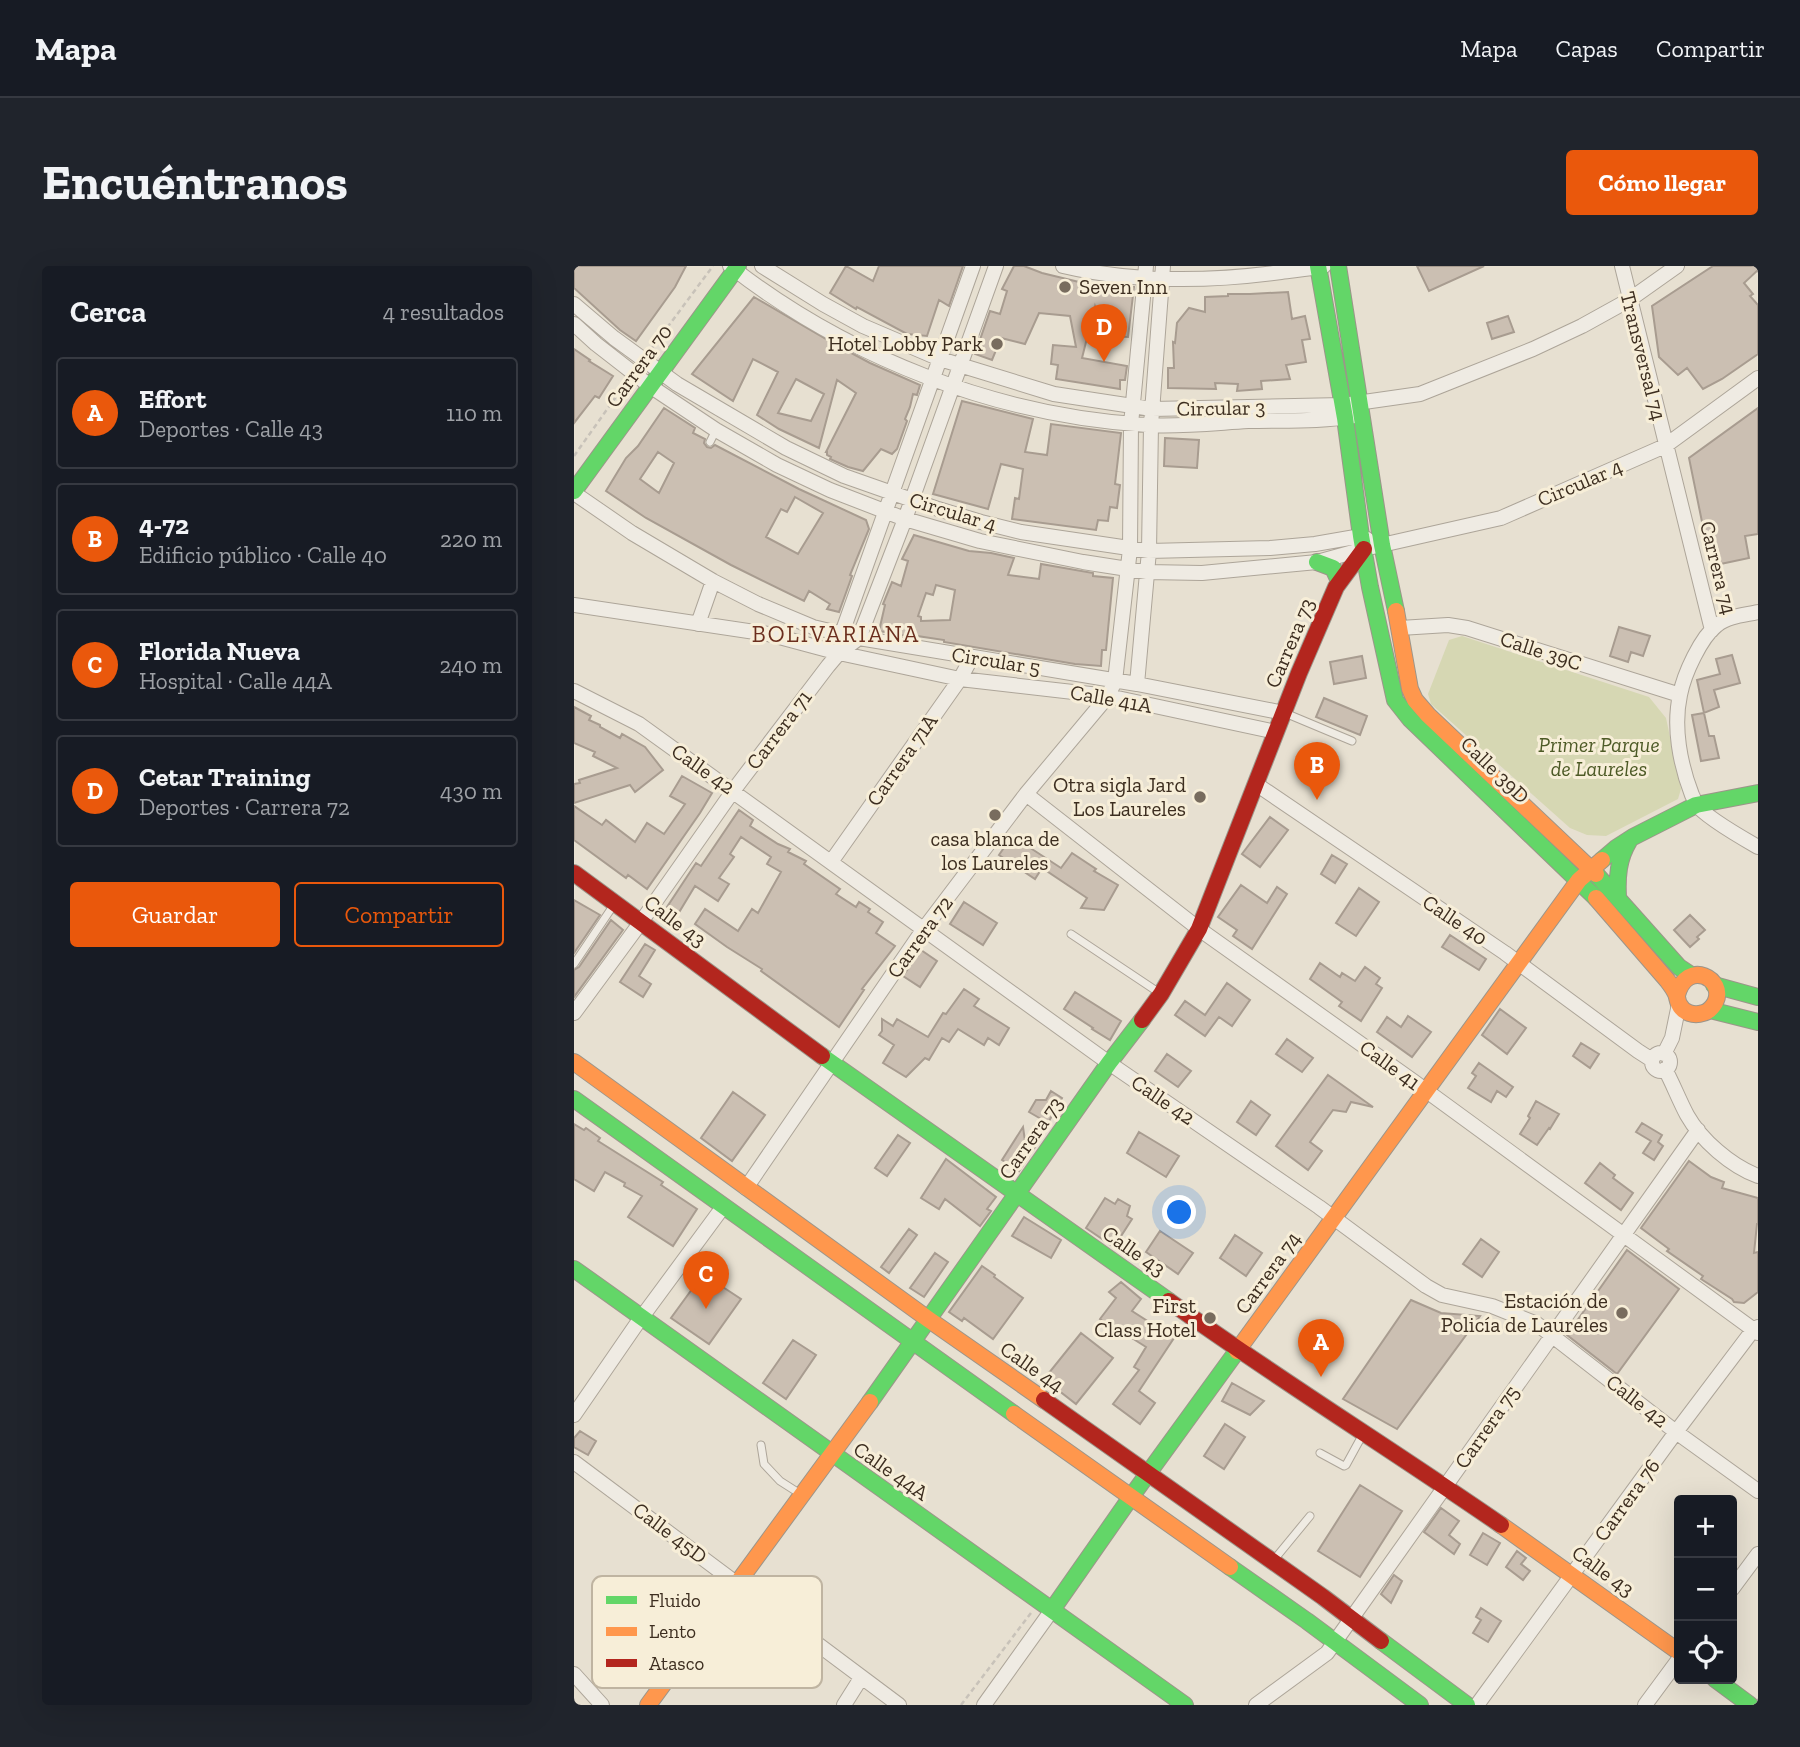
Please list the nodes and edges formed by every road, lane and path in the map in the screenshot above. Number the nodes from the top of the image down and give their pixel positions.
1 (713, 266) edge
2 (762, 266) edge
3 (973, 266) edge
4 (996, 266) edge
5 (1063, 266) edge
6 (1320, 266) edge
7 (1338, 266) edge
8 (1622, 266) edge
9 (1677, 266) edge
10 (734, 267) edge
11 (1145, 272) edge
12 (1163, 273) edge
13 (1629, 299) junction
14 (574, 304) edge
15 (574, 324) edge
16 (863, 326) junction
17 (854, 344) junction
18 (652, 348) dead end
19 (940, 359) junction
20 (960, 367) junction
21 (1758, 377) edge
22 (655, 379) junction
23 (933, 379) junction
24 (626, 383) dead end
25 (953, 386) junction
26 (1133, 407) junction
27 (1361, 408) junction
28 (1152, 410) junction
29 (1344, 411) junction
30 (1131, 424) junction
31 (1151, 425) junction
32 (1665, 446) junction
33 (786, 448) junction
34 (574, 456) edge
35 (777, 465) junction
36 (574, 492) edge
37 (892, 492) junction
38 (912, 500) junction
39 (885, 512) junction
40 (905, 519) junction
41 (1021, 532) junction
42 (1363, 542) junction
43 (1382, 545) junction
44 (1130, 549) junction
45 (1017, 550) junction
46 (1149, 551) junction
47 (1317, 562) junction
48 (1128, 570) junction
49 (1147, 572) junction
50 (713, 581) junction
51 (1339, 581) junction
52 (574, 605) edge
53 (1758, 612) edge
54 (698, 624) junction
55 (1400, 628) junction
56 (1712, 630) junction
57 (842, 633) junction
58 (859, 638) junction
59 (839, 653) junction
60 (972, 657) junction
61 (960, 679) junction
62 (1115, 681) junction
63 (1137, 684) junction
64 (574, 691) edge
65 (1679, 695) junction
66 (1108, 696) junction
67 (1283, 713) junction
68 (1276, 733) junction
69 (1352, 741) dead end
70 (1255, 784) junction
71 (733, 790) junction
72 (1758, 793) edge
73 (1026, 794) junction
74 (1696, 805) junction
75 (1633, 837) junction
76 (1758, 847) edge
77 (831, 862) junction
78 (574, 873) edge
79 (1585, 875) junction
80 (1618, 897) junction
81 (616, 903) junction
82 (641, 922) junction
83 (1199, 929) junction
84 (923, 930) junction
85 (1071, 934) dead end
86 (1519, 963) junction
87 (574, 964) edge
88 (1691, 975) junction
89 (1714, 985) junction
90 (1161, 994) junction
91 (1758, 997) edge
92 (1678, 1000) junction
93 (1702, 1012) junction
94 (574, 1013) edge
95 (1758, 1022) edge
96 (1672, 1038) junction
97 (1658, 1057) junction
98 (574, 1062) edge
99 (831, 1063) junction
100 (1108, 1063) junction
101 (1426, 1091) junction
102 (574, 1099) edge
103 (1698, 1130) junction
104 (1758, 1176) edge
105 (746, 1188) junction
106 (1018, 1194) junction
107 (723, 1207) junction
108 (1334, 1219) junction
109 (1623, 1235) junction
110 (574, 1269) edge
111 (642, 1318) junction
112 (928, 1319) junction
113 (1756, 1330) edge
114 (1552, 1335) junction
115 (913, 1342) junction
116 (1238, 1350) junction
117 (574, 1415) edge
118 (1676, 1432) junction
119 (1363, 1433) junction
120 (761, 1445) dead end
121 (1320, 1453) dead end
122 (832, 1455) junction
123 (574, 1462) edge
124 (1149, 1473) junction
125 (1444, 1487) junction
126 (1758, 1491) edge
127 (802, 1496) junction
128 (1131, 1497) junction
129 (1310, 1516) dead end
130 (1758, 1554) edge
131 (1273, 1562) junction
132 (1573, 1575) junction
133 (728, 1576) edge
134 (745, 1576) edge
135 (1737, 1582) edge
136 (1052, 1609) junction
137 (1352, 1618) junction
138 (1335, 1641) junction
139 (822, 1648) edge
140 (1674, 1648) edge
141 (1674, 1666) edge
142 (574, 1674) edge
143 (861, 1678) junction
144 (1722, 1684) edge
145 (661, 1688) edge
146 (602, 1705) edge
147 (648, 1705) edge
148 (844, 1705) edge
149 (899, 1705) edge
150 (984, 1705) edge
151 (1185, 1705) edge
152 (1256, 1705) edge
153 (1420, 1705) edge
154 (1467, 1705) edge
155 (1477, 1705) edge
156 (1645, 1705) edge
157 (1750, 1705) edge

1 - 18 path
2 - 16 street, Circular 3
3 - 19 street
4 - 20 street
5 - 11 street
6 - 12 street
6 - 29 street
7 - 27 street
8 - 13 street, Transversal 74
9 - 13 street, Circular 3
10 - 17 street, Circular 3
10 - 22 street, Carrera 70
11 - 12 street
11 - 26 street, Carrera 72
12 - 28 street
13 - 27 street, Circular 3
13 - 32 street, Transversal 74
14 - 22 street, Circular 4
15 - 22 street, Circular 4
16 - 17 street
16 - 19 street, Circular 3
17 - 23 street, Circular 3
19 - 20 street, Circular 3
19 - 23 street
20 - 25 street
20 - 26 street, Circular 3
21 - 32 street, Circular 4
22 - 33 street, Circular 4
22 - 35 street, Circular 4
22 - 36 street, Carrera 70
23 - 25 street, Circular 3
23 - 37 street
24 - 34 path
25 - 30 street, Circular 3
25 - 38 street
26 - 28 street, Circular 3
26 - 30 street, Carrera 72
27 - 29 street, Circular 3
27 - 43 street
28 - 29 street, Circular 3
28 - 31 street
29 - 31 street, Circular 3
29 - 42 street
30 - 31 street, Circular 3
30 - 44 street, Carrera 72
31 - 46 street
32 - 43 street, Circular 4
32 - 56 street, Carrera 74
33 - 35 street
33 - 37 street, Circular 4
35 - 39 street, Circular 4
36 - 50 street, Circular 5
37 - 38 street, Circular 4
37 - 39 street
38 - 40 street
38 - 41 street, Circular 4
39 - 40 street, Circular 4
39 - 57 street
40 - 45 street, Circular 4
40 - 58 street
41 - 44 street, Circular 4
41 - 45 street
42 - 43 street, Circular 4
42 - 46 street, Circular 4
42 - 47 street, Circular 4
42 - 51 street, Carrera 73
42 - 79 street, Calle 39D
43 - 55 street, Calle 39D
44 - 46 street, Circular 4
44 - 48 street, Carrera 72
45 - 48 street, Circular 4
46 - 49 street
47 - 49 street, Circular 4
47 - 51 street
48 - 49 street, Circular 4
48 - 62 street, Carrera 72
49 - 63 street
50 - 54 street
50 - 57 street, Circular 5
51 - 67 street, Carrera 73
52 - 54 street, Calle 41A
53 - 56 street
54 - 59 street, Calle 41A
55 - 65 street, Calle 39C
55 - 79 street, Calle 39D
56 - 65 street, Carrera 74
57 - 58 street, Circular 5
57 - 59 street
58 - 59 street, Carrera 71
58 - 60 street, Circular 5
59 - 61 street, Calle 41A
59 - 71 street, Carrera 71
60 - 61 street, Carrera 71A
60 - 62 street, Circular 5
61 - 66 street, Calle 41A
61 - 77 street, Carrera 71A
62 - 63 street, Circular 5
62 - 66 street, Carrera 72
63 - 66 street, Carrera 72
63 - 67 street, Circular 5
64 - 71 street, Calle 42
65 - 74 street, Carrera 74
66 - 68 street, Calle 41A
66 - 73 street, Carrera 72
67 - 68 street, Carrera 73
67 - 69 lane
68 - 70 street, Carrera 73
70 - 83 street, Carrera 73
70 - 86 street, Calle 40
71 - 77 street, Calle 42
71 - 82 street, Carrera 71
72 - 74 street, Carrera 74
73 - 83 street, Calle 41
73 - 84 street, Carrera 72
74 - 75 street, Carrera 74
74 - 76 street
75 - 79 street, Carrera 74
75 - 80 street
77 - 84 street, Calle 42
78 - 81 street, Calle 43
79 - 80 street, Calle 39D
79 - 86 street, Carrera 74
79 - 92 street, Calle 39D
80 - 88 street, Calle 39D
81 - 82 street, Calle 43
81 - 87 lane
82 - 94 street, Carrera 71
82 - 99 street, Calle 43
83 - 90 street, Carrera 73
83 - 101 street, Calle 41
84 - 99 street, Carrera 72
84 - 100 street, Calle 42
85 - 90 lane
86 - 97 street, Calle 40
86 - 101 street, Carrera 74
88 - 89 street
88 - 92 street
89 - 91 street
89 - 93 street
90 - 100 street, Carrera 73
92 - 93 street
92 - 96 street
93 - 95 street
93 - 96 street
96 - 97 street
97 - 103 street, Calle 40
98 - 105 street, Calle 44
99 - 105 street, Carrera 72
99 - 106 street, Calle 43
100 - 106 street, Carrera 73
100 - 108 street, Calle 42
101 - 108 street, Carrera 74
101 - 109 street, Calle 41
102 - 107 street
103 - 104 street
103 - 109 street, Carrera 75
105 - 112 street, Calle 44
106 - 112 street, Carrera 73
106 - 116 street, Calle 43
107 - 111 street
107 - 115 street
108 - 114 street, Calle 42
108 - 116 street, Carrera 74
109 - 113 street, Calle 41
109 - 114 street, Carrera 75
110 - 111 street, Calle 44A
111 - 117 street
111 - 122 street, Calle 44A
112 - 115 street, Carrera 73
112 - 124 street, Calle 44
113 - 118 street, Carrera 76
114 - 118 street, Calle 42
114 - 125 street, Carrera 75
115 - 122 street, Carrera 73
115 - 128 street
116 - 119 street, Calle 43
116 - 124 street, Carrera 74
118 - 126 street, Calle 42
118 - 132 street, Carrera 76
119 - 121 lane
119 - 125 street, Calle 43
120 - 127 lane
122 - 127 street, Carrera 73
122 - 136 street, Calle 44A
123 - 133 street, Calle 45D
124 - 128 street, Carrera 74
124 - 131 street, Calle 44
125 - 132 street, Calle 43
125 - 137 street, Carrera 75
127 - 134 street, Carrera 73
128 - 136 street, Carrera 74
128 - 138 street
129 - 131 lane
130 - 135 street
131 - 137 street, Calle 44
132 - 140 street, Calle 43
132 - 155 street, Carrera 76
136 - 150 street, Carrera 74
136 - 151 street, Calle 44A
137 - 138 street, Carrera 75
137 - 154 street, Calle 44
138 - 152 street, Carrera 75
138 - 153 street
139 - 143 street, Calle 45D
141 - 156 street
142 - 146 street
143 - 148 street
143 - 149 street, Calle 45D
144 - 157 street
145 - 147 street, Carrera 73

